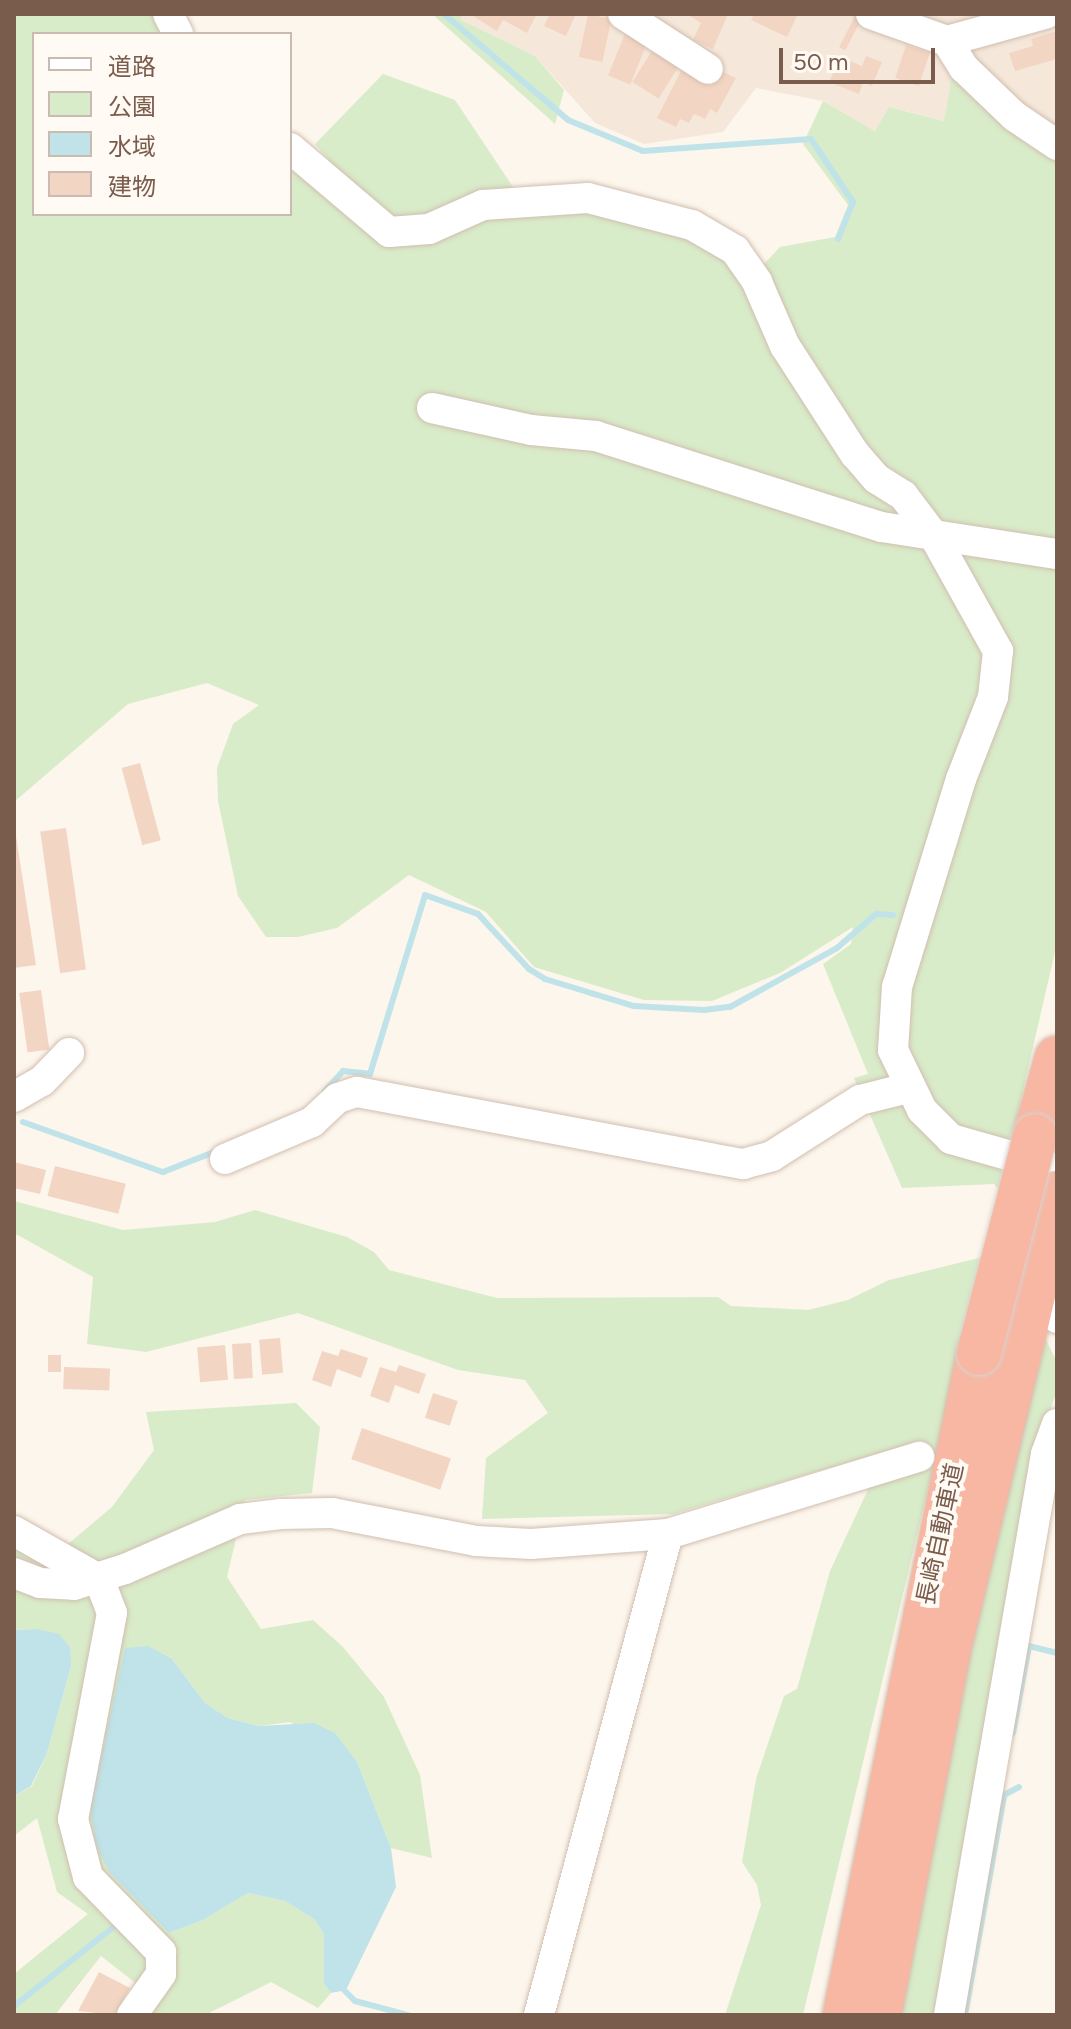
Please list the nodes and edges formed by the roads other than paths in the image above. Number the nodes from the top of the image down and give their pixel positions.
1 (168, 14) edge
2 (623, 14) edge
3 (1045, 14) edge
4 (888, 17) edge
5 (662, 25) edge
6 (177, 32) edge
7 (947, 41) junction
8 (708, 69) dead end
9 (1057, 145) edge
10 (292, 150) edge
11 (432, 408) dead end
12 (934, 536) junction
13 (1057, 554) edge
14 (69, 1053) dead end
15 (1057, 1058) edge
16 (908, 1088) junction
17 (14, 1097) edge
18 (1046, 1152) edge
19 (225, 1159) dead end
20 (1057, 1193) edge
21 (1057, 1285) edge
22 (1057, 1318) edge
23 (997, 1358) junction
24 (1057, 1424) edge
25 (1040, 1453) edge
26 (919, 1457) dead end
27 (14, 1531) edge
28 (668, 1534) junction
29 (14, 1573) edge
30 (99, 1579) junction
31 (132, 2015) edge
32 (539, 2015) edge
33 (845, 2015) edge
34 (879, 2015) edge
35 (949, 2015) edge

1 - 6 street
2 - 5 street
3 - 7 street
4 - 7 street
5 - 8 street
7 - 9 street
10 - 12 street
11 - 12 street
12 - 13 street
12 - 16 street
14 - 17 street
15 - 18 highway, 長崎自動車道
16 - 18 street
16 - 19 street
18 - 23 highway, 長崎自動車道, bridge
20 - 23 highway, 長崎自動車道
21 - 22 street
23 - 33 highway, 長崎自動車道
23 - 34 highway, 長崎自動車道
24 - 25 street
25 - 35 street
26 - 28 street
27 - 30 street
28 - 30 street
28 - 32 street
29 - 30 street
30 - 31 street

